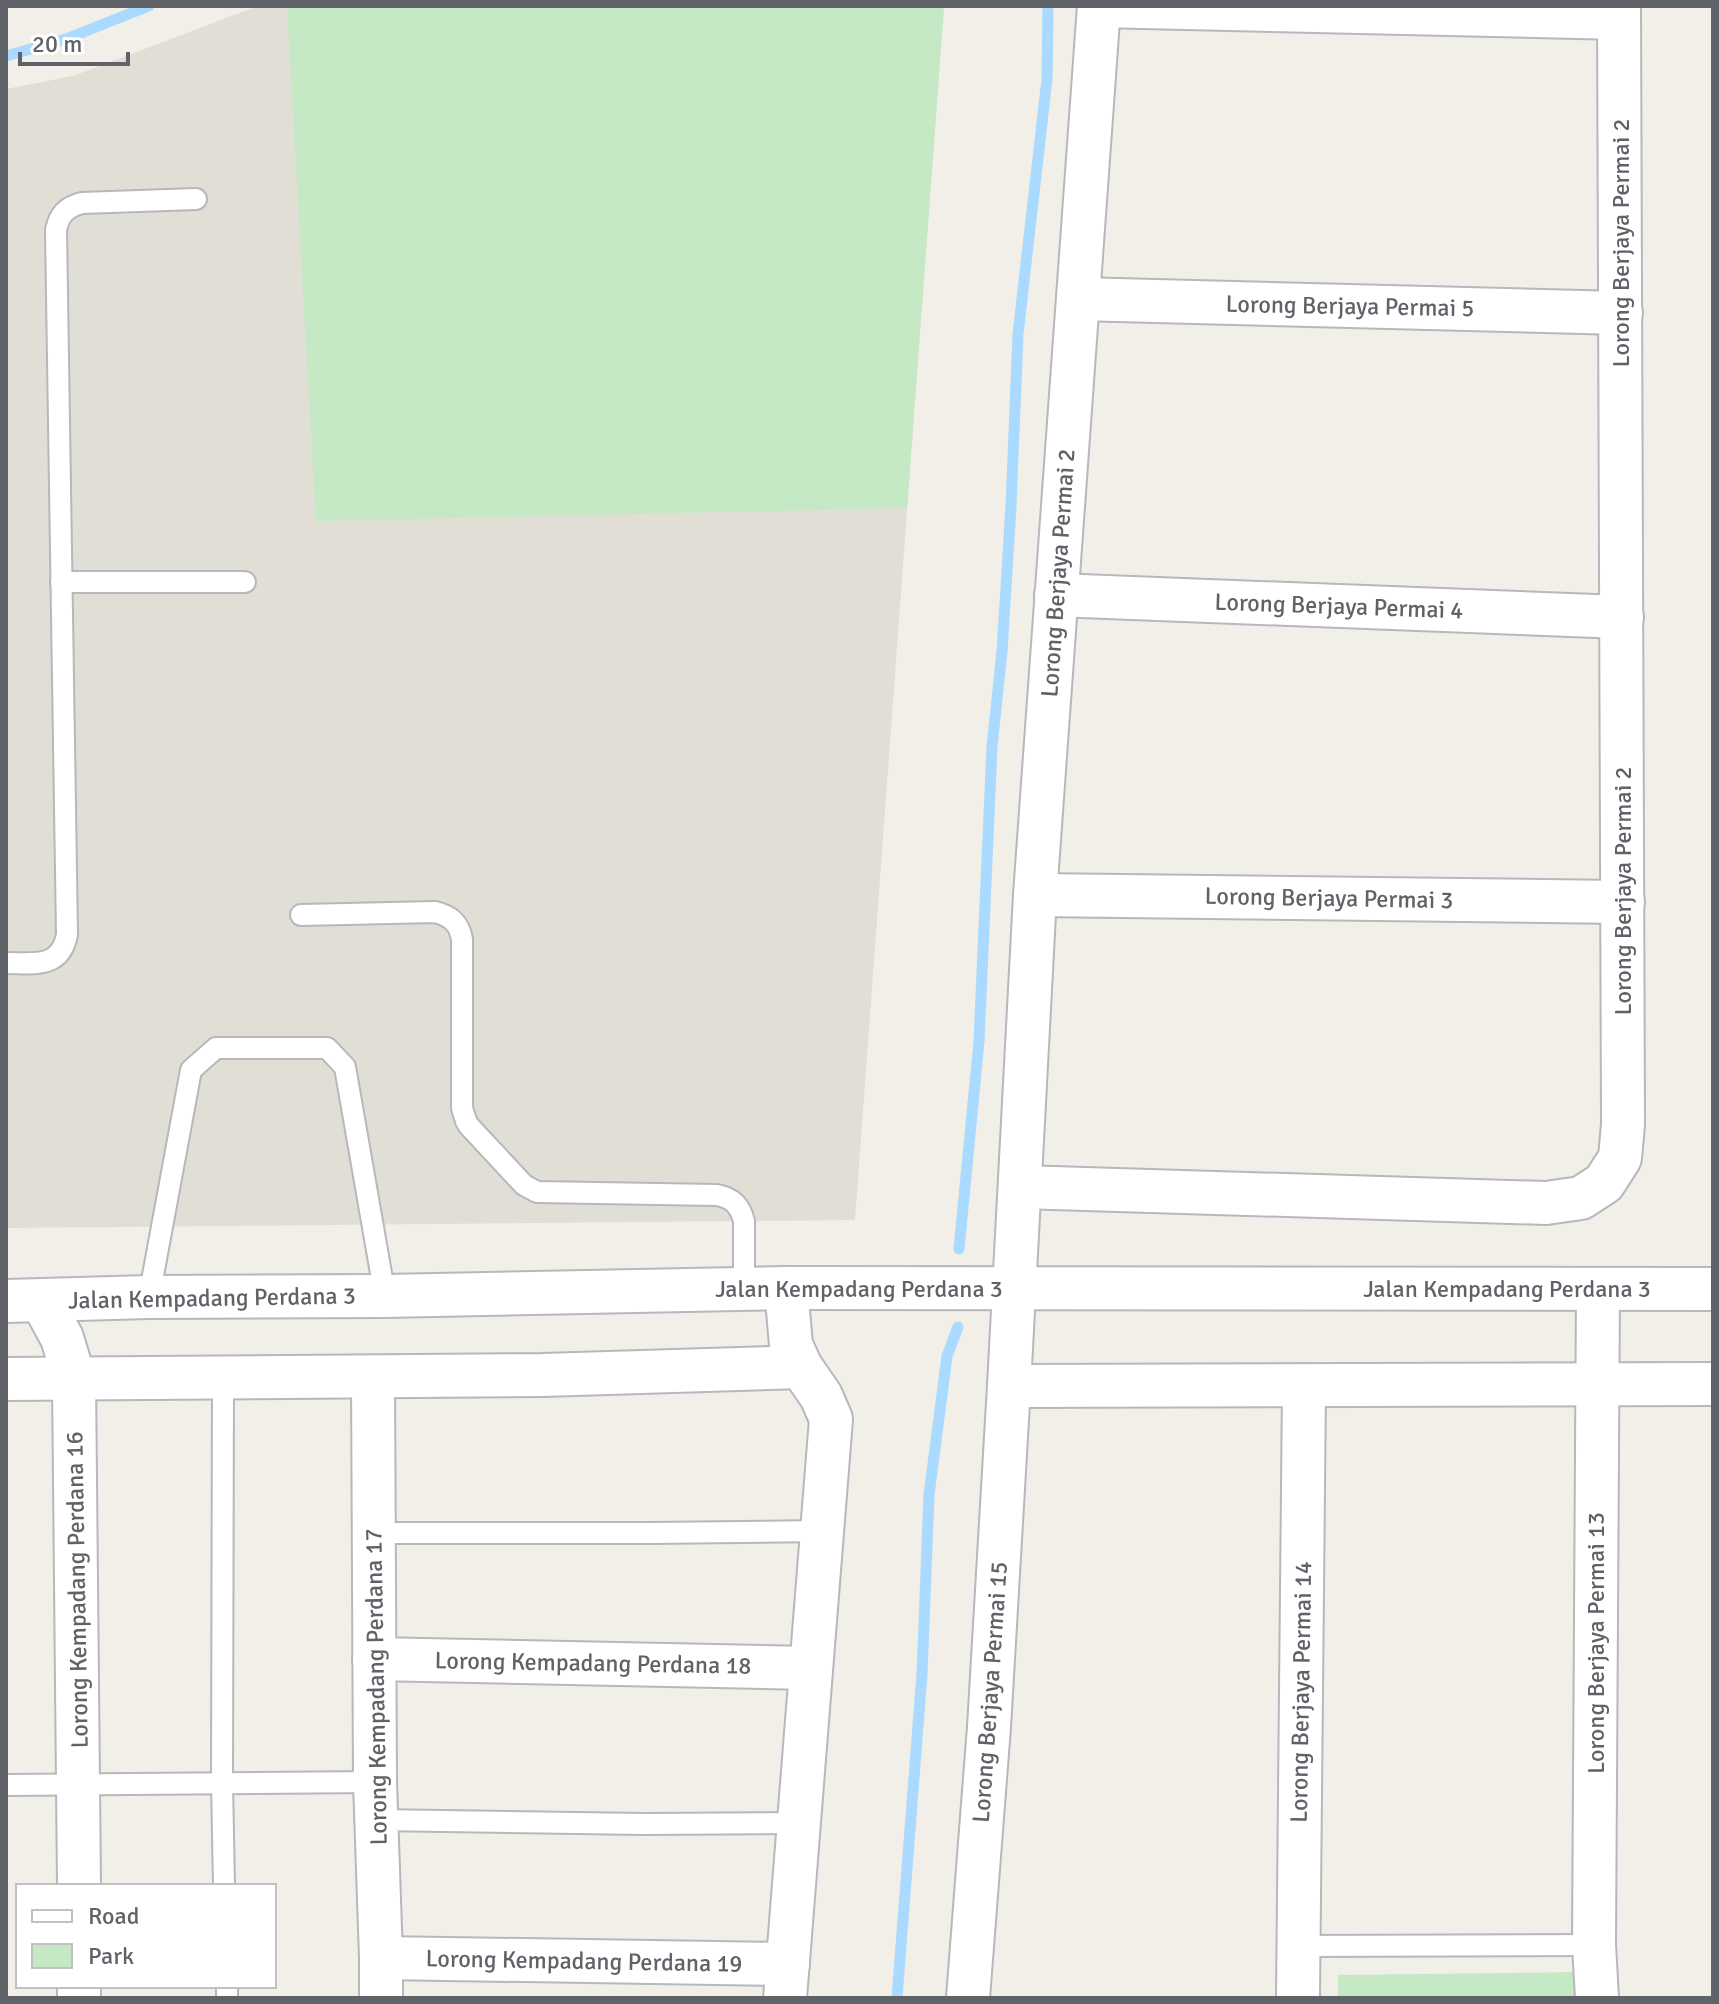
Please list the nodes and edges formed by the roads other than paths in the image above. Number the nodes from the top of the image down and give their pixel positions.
1 (1099, 6) edge
2 (1619, 12) edge
3 (196, 199) dead end
4 (1078, 299) junction
5 (1621, 313) junction
6 (61, 582) junction
7 (245, 582) dead end
8 (1056, 595) junction
9 (1622, 617) junction
10 (1035, 895) junction
11 (1623, 902) junction
12 (301, 915) dead end
13 (6, 963) edge
14 (1020, 1187) junction
15 (744, 1288) junction
16 (786, 1288) junction
17 (1014, 1289) junction
18 (1598, 1289) junction
19 (1713, 1289) edge
20 (385, 1296) junction
21 (149, 1297) junction
22 (24, 1301) edge
23 (796, 1356) junction
24 (223, 1377) junction
25 (373, 1377) junction
26 (74, 1378) junction
27 (6, 1379) edge
28 (1713, 1384) edge
29 (1598, 1385) junction
30 (1009, 1386) junction
31 (1304, 1386) junction
32 (822, 1531) junction
33 (374, 1533) junction
34 (374, 1659) junction
35 (811, 1668) junction
36 (80, 1783) junction
37 (222, 1783) junction
38 (6, 1785) edge
39 (376, 1801) junction
40 (799, 1823) junction
41 (79, 1884) edge
42 (224, 1884) edge
43 (1594, 1945) junction
44 (1298, 1946) junction
45 (381, 1978) edge
46 (786, 1981) edge
47 (968, 1998) edge
48 (1298, 1998) edge
49 (1597, 1998) edge

1 - 2 street
1 - 4 street, Lorong Berjaya Permai 2
2 - 5 street, Lorong Berjaya Permai 2
3 - 6 lane
4 - 5 street, Lorong Berjaya Permai 5
4 - 8 street, Lorong Berjaya Permai 2
5 - 9 street, Lorong Berjaya Permai 2
6 - 7 lane
6 - 13 lane
8 - 9 street, Lorong Berjaya Permai 4
8 - 10 street, Lorong Berjaya Permai 2
9 - 11 street, Lorong Berjaya Permai 2
10 - 11 street, Lorong Berjaya Permai 3
10 - 14 street, Lorong Berjaya Permai 2
11 - 14 street, Lorong Berjaya Permai 2
12 - 15 lane
14 - 17 street, Lorong Berjaya Permai 2
15 - 16 street, Jalan Kempadang Perdana 3
15 - 20 street, Jalan Kempadang Perdana 3
16 - 17 street, Jalan Kempadang Perdana 3
16 - 23 street
17 - 18 street, Jalan Kempadang Perdana 3
17 - 30 street, Lorong Berjaya Permai 15
18 - 19 street, Jalan Kempadang Perdana 3
18 - 29 street, Lorong Berjaya Permai 13
20 - 21 street, Jalan Kempadang Perdana 3
20 - 21 lane
21 - 22 street, Jalan Kempadang Perdana 3
22 - 26 street, Lorong Kempadang Perdana 16
23 - 25 street
23 - 32 street
24 - 25 street
24 - 26 street
24 - 37 lane
25 - 33 street, Lorong Kempadang Perdana 17
26 - 27 street
26 - 36 street, Lorong Kempadang Perdana 16
28 - 29 street
29 - 31 street
29 - 43 street, Lorong Berjaya Permai 13
30 - 31 street
30 - 47 street, Lorong Berjaya Permai 15
31 - 44 street, Lorong Berjaya Permai 14
32 - 33 lane
32 - 35 street
33 - 34 street, Lorong Kempadang Perdana 17
34 - 35 street, Lorong Kempadang Perdana 18
34 - 39 street, Lorong Kempadang Perdana 17
35 - 40 street
36 - 37 lane
36 - 38 lane
36 - 41 street, Lorong Kempadang Perdana 16
37 - 39 lane
37 - 42 lane
39 - 40 lane
39 - 45 street, Lorong Kempadang Perdana 17
40 - 46 street
43 - 44 lane
43 - 49 street, Lorong Berjaya Permai 13
44 - 48 street, Lorong Berjaya Permai 14
45 - 46 street, Lorong Kempadang Perdana 19

